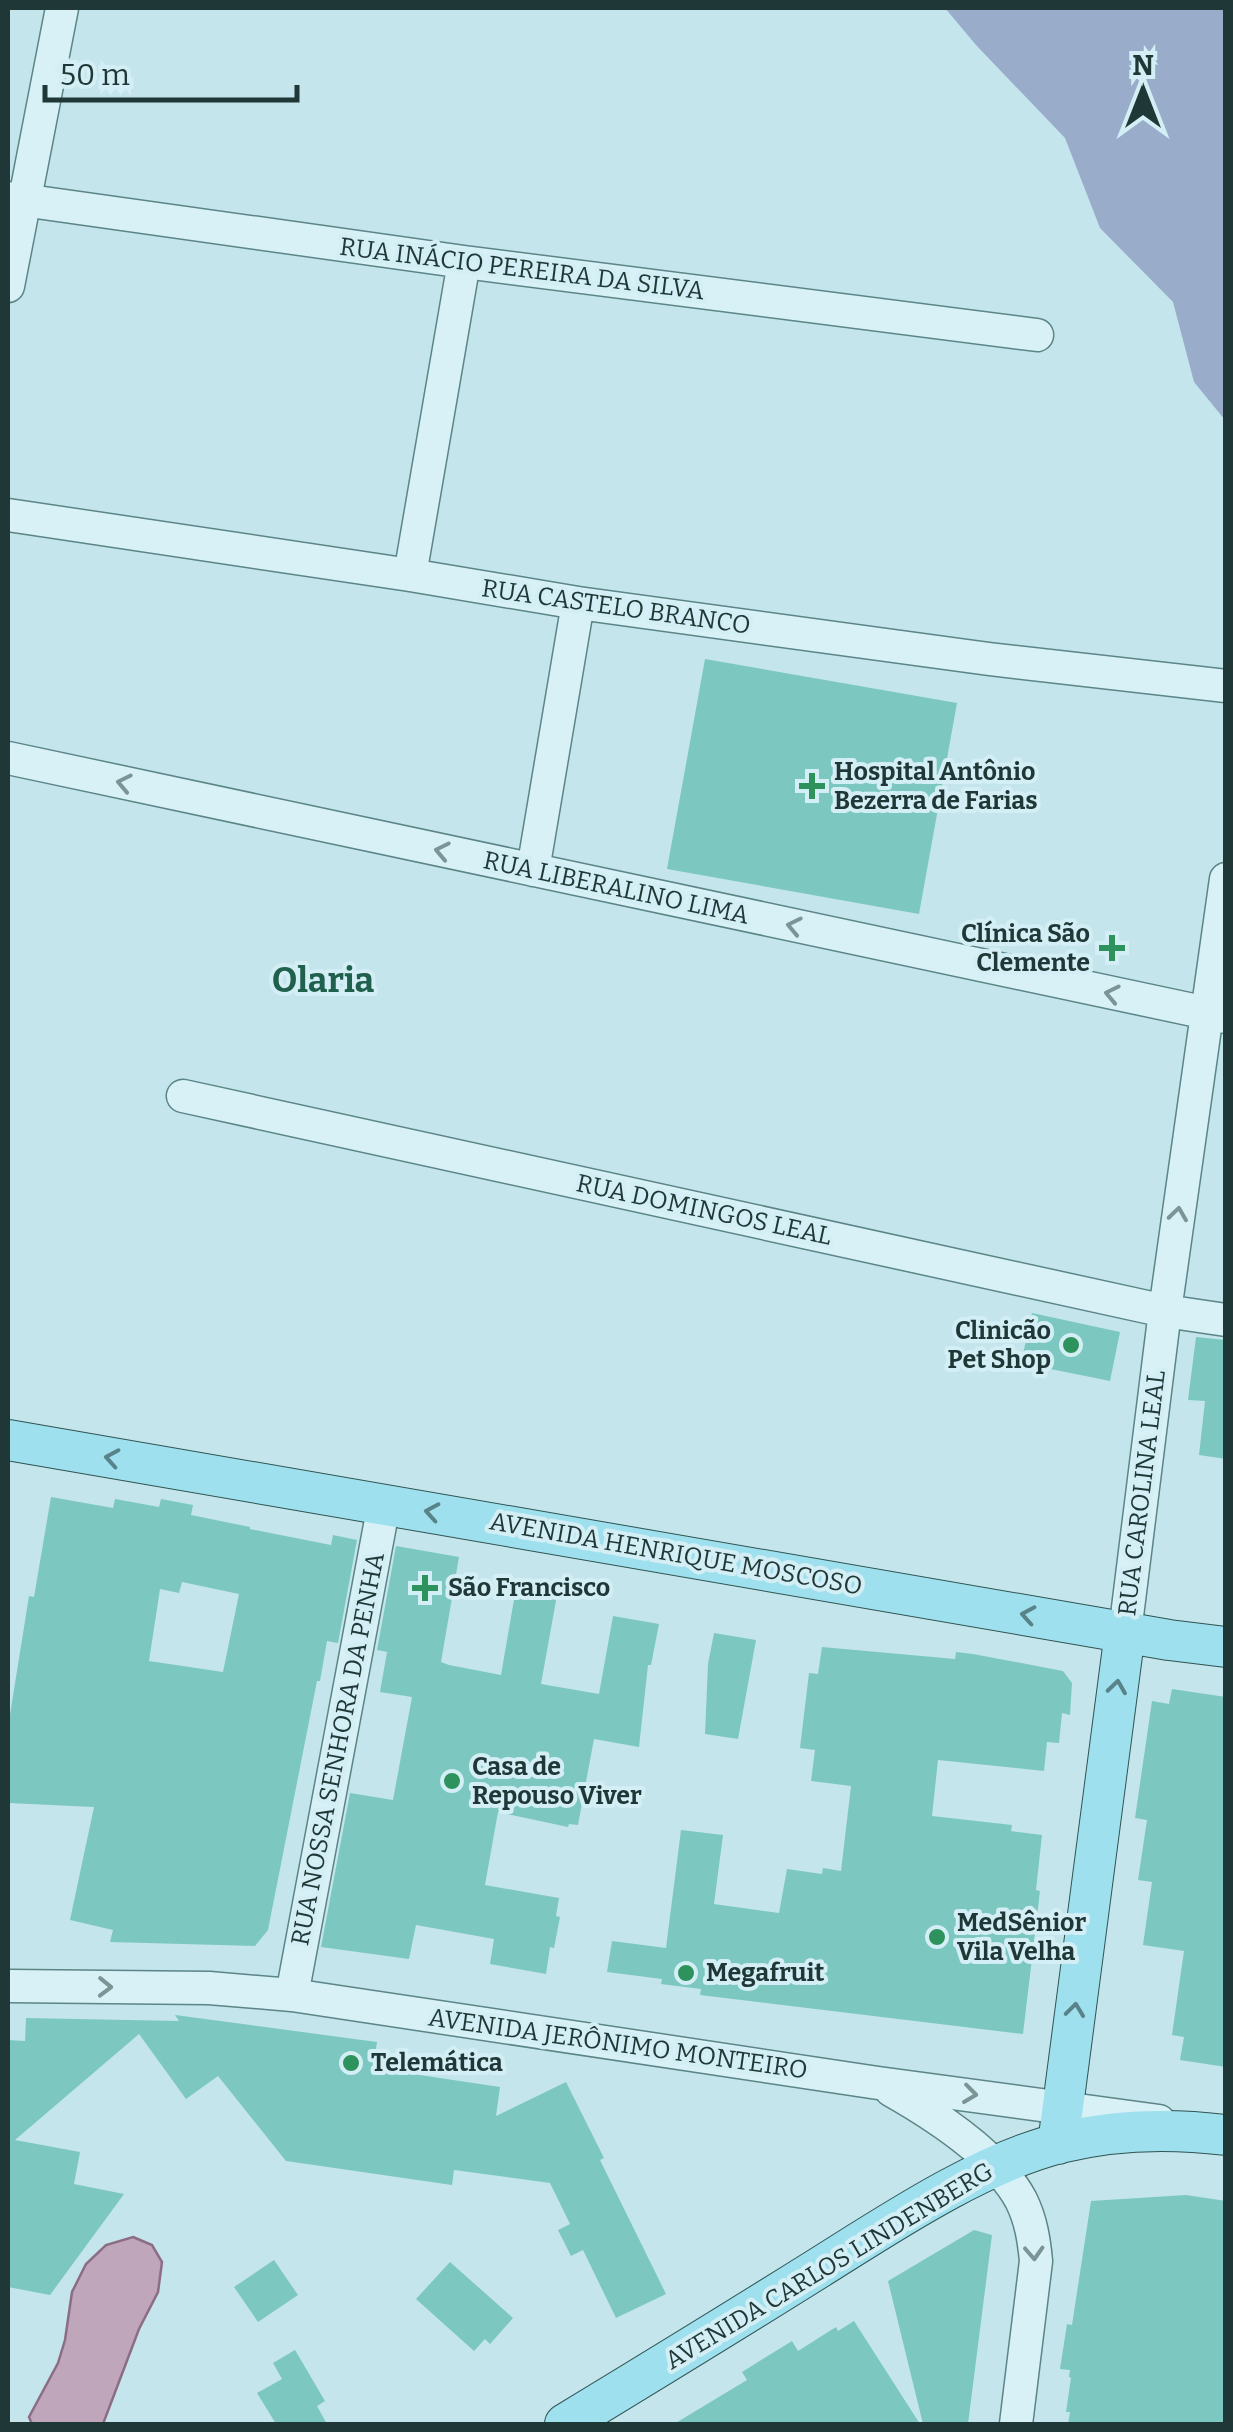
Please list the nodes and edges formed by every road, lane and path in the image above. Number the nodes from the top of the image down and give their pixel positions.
1 (62, 8) edge
2 (16, 199) edge
3 (464, 262) junction
4 (8, 286) edge
5 (1038, 335) dead end
6 (8, 516) edge
7 (410, 575) junction
8 (578, 603) junction
9 (1226, 686) edge
10 (8, 758) edge
11 (534, 870) junction
12 (1226, 880) edge
13 (1216, 1016) edge
14 (183, 1096) dead end
15 (1165, 1310) junction
16 (1226, 1320) edge
17 (8, 1440) edge
18 (384, 1504) junction
19 (1124, 1632) junction
20 (1226, 1647) edge
21 (8, 1986) edge
22 (292, 1995) junction
23 (878, 2083) junction
24 (1060, 2125) junction
25 (1224, 2134) edge
26 (996, 2167) junction
27 (566, 2424) edge
28 (1016, 2424) edge

1 - 2 street
2 - 3 street, RUA INÁCIO PEREIRA DA SILVA
2 - 4 street
3 - 5 street, RUA INÁCIO PEREIRA DA SILVA
3 - 7 street
6 - 7 street, RUA CASTELO BRANCO
7 - 8 street, RUA CASTELO BRANCO
8 - 9 street, RUA CASTELO BRANCO
8 - 11 street
11 -> 10 street, RUA LIBERALINO LIMA
13 -> 11 street, RUA LIBERALINO LIMA
12 - 13 street, RUA CAROLINA LEAL
15 -> 13 street, RUA CAROLINA LEAL
14 - 15 street, RUA DOMINGOS LEAL
15 - 16 street, RUA DOMINGOS LEAL
15 - 19 street, RUA CAROLINA LEAL
18 -> 17 main road, AVENIDA HENRIQUE MOSCOSO
19 -> 18 main road, AVENIDA HENRIQUE MOSCOSO
18 - 22 street, RUA NOSSA SENHORA DA PENHA
19 - 20 main road, AVENIDA HENRIQUE MOSCOSO
24 -> 19 main road, RUA CAROLINA LEAL
21 -> 22 street, AVENIDA JERÔNIMO MONTEIRO
22 - 23 street, AVENIDA JERÔNIMO MONTEIRO
23 -> 24 street, AVENIDA JERÔNIMO MONTEIRO
23 - 26 street
24 - 25 main road, AVENIDA CARLOS LINDENBERG
24 - 26 main road, AVENIDA CARLOS LINDENBERG
26 - 27 main road, AVENIDA CARLOS LINDENBERG
26 -> 28 street

